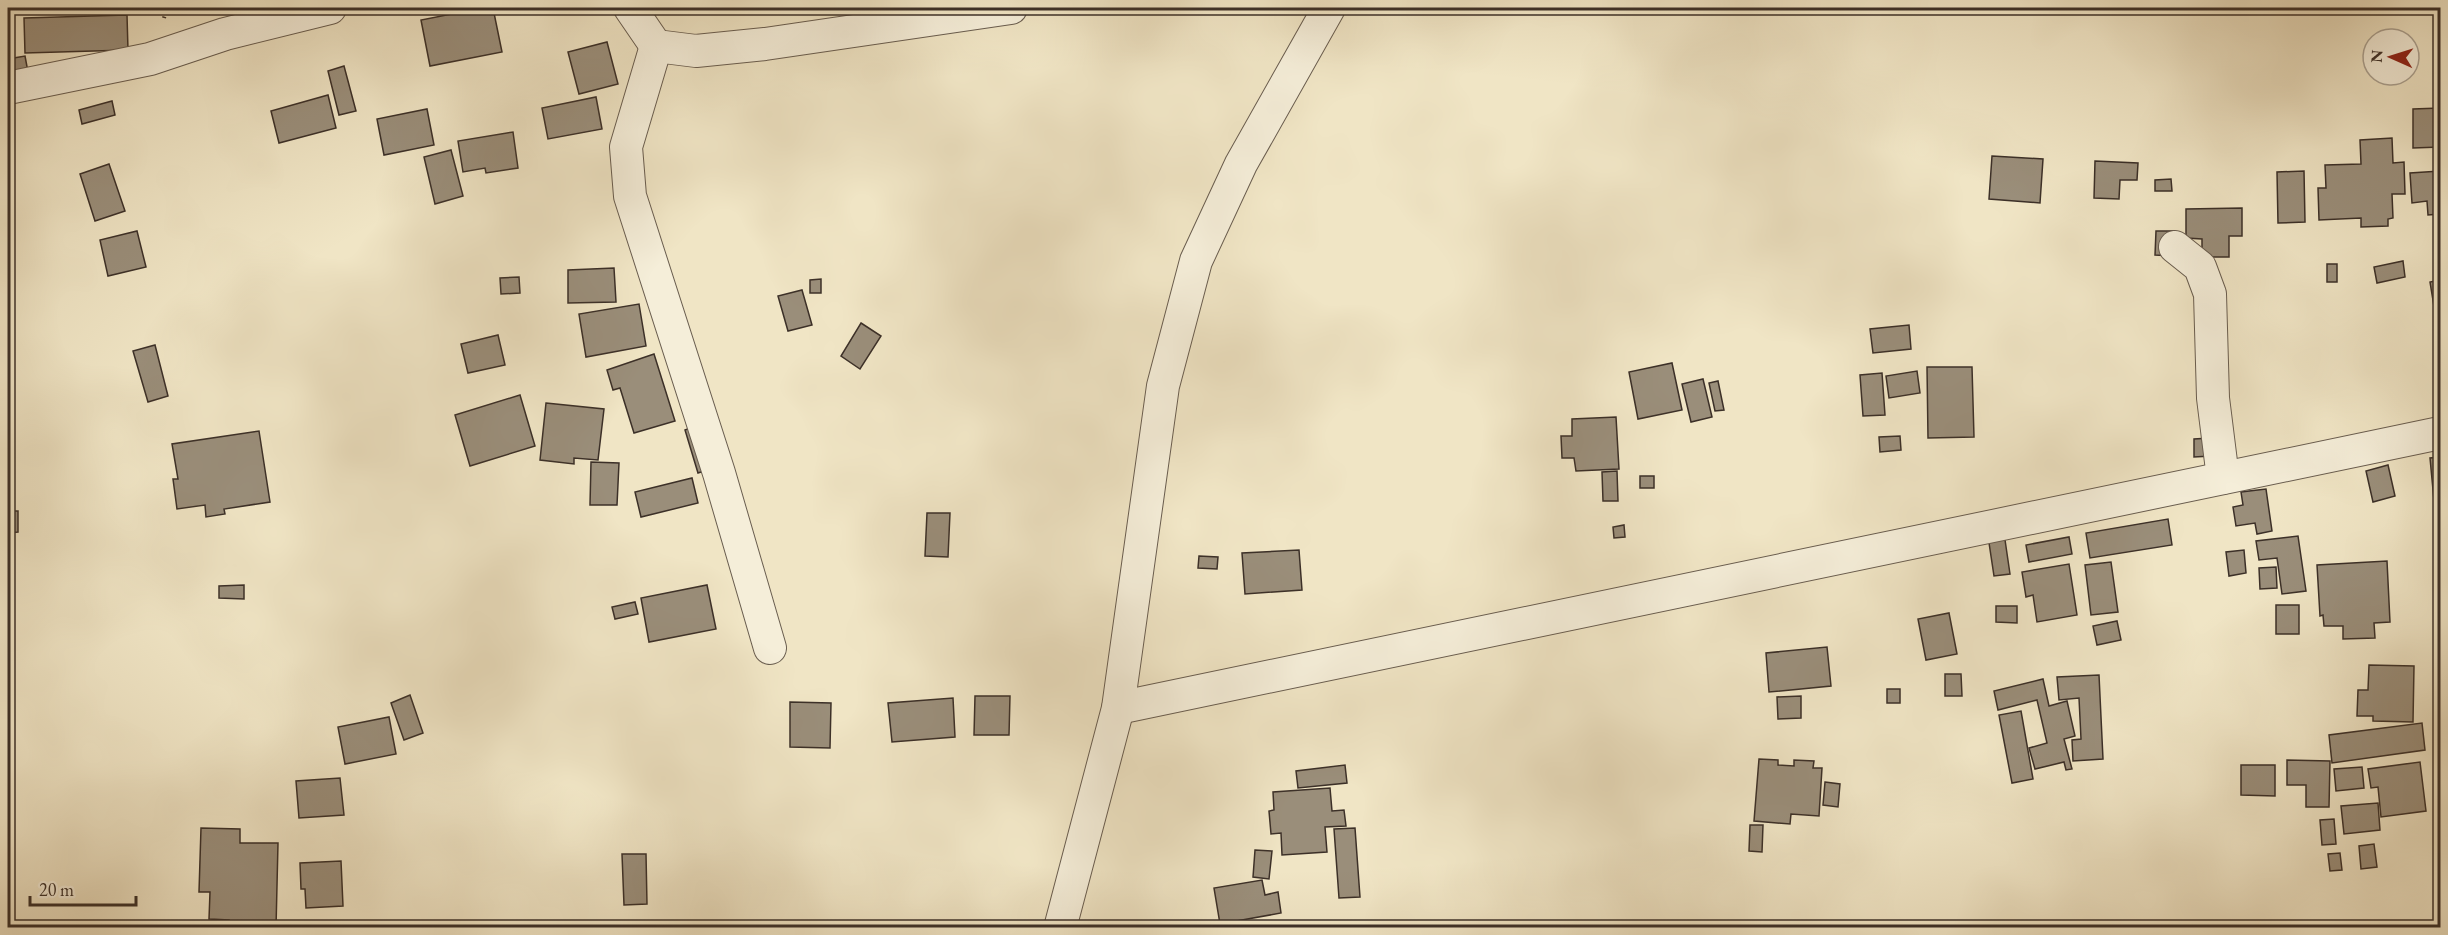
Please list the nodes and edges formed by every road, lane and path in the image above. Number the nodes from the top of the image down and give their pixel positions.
1 (330, 8) edge
2 (630, 8) edge
3 (1011, 8) edge
4 (1329, 8) edge
5 (656, 46) junction
6 (8, 88) edge
7 (2175, 247) dead end
8 (2440, 433) edge
9 (2223, 478) junction
10 (770, 648) dead end
11 (1118, 708) junction
12 (1060, 927) edge

1 - 6 street
2 - 5 street
3 - 5 street
4 - 11 street
5 - 10 street
7 - 9 street
8 - 9 street
9 - 11 street
11 - 12 street

